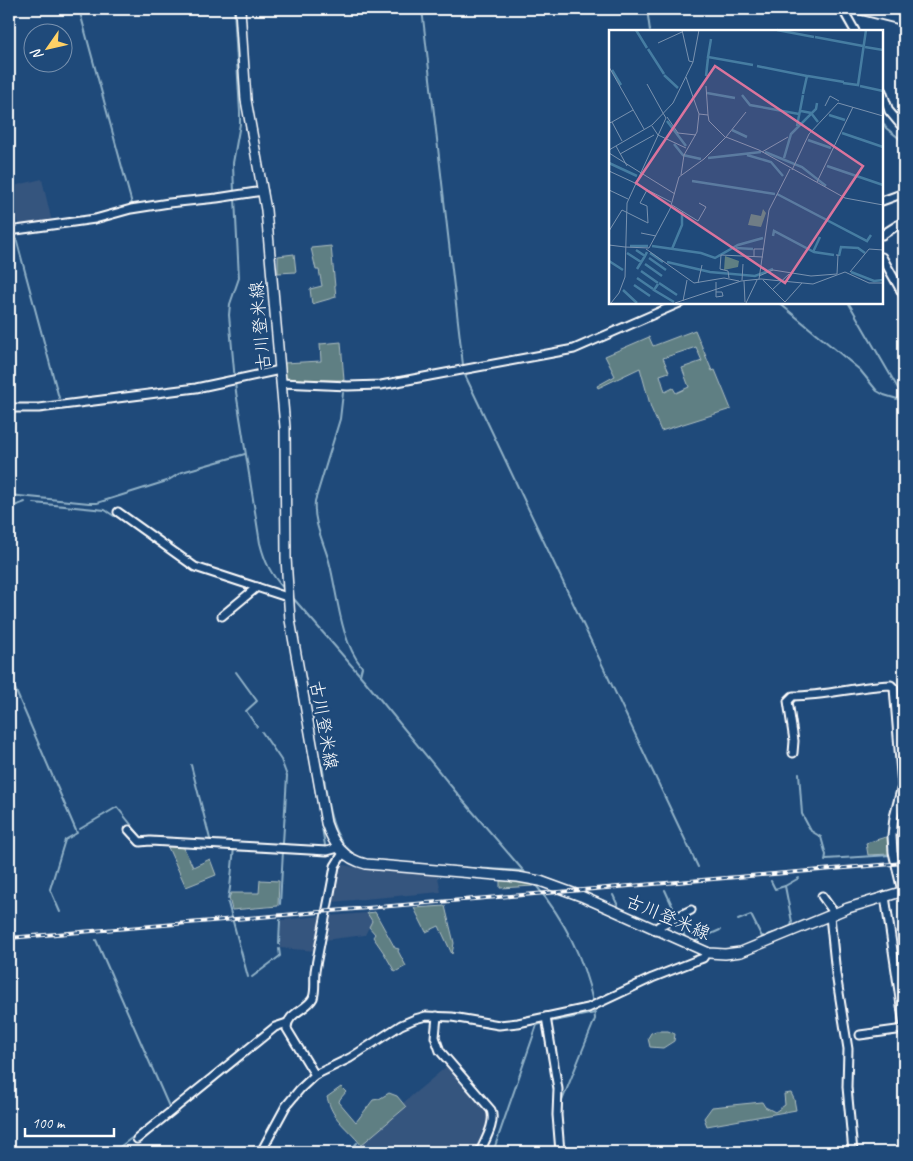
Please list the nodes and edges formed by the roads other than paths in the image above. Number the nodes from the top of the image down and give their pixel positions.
1 (240, 9) edge
2 (844, 9) edge
3 (856, 9) edge
4 (901, 9) edge
5 (904, 14) edge
6 (904, 21) edge
7 (854, 30) edge
8 (883, 93) edge
9 (904, 129) edge
10 (263, 191) junction
11 (903, 196) edge
12 (883, 201) edge
13 (904, 221) edge
14 (9, 231) edge
15 (883, 234) edge
16 (883, 261) edge
17 (904, 296) edge
18 (677, 304) edge
19 (280, 370) junction
20 (281, 383) junction
21 (9, 408) edge
22 (118, 512) dead end
23 (257, 587) junction
24 (288, 593) junction
25 (222, 616) dead end
26 (794, 753) dead end
27 (129, 830) dead end
28 (340, 850) junction
29 (903, 891) edge
30 (822, 896) dead end
31 (885, 896) junction
32 (690, 910) dead end
33 (832, 915) junction
34 (656, 931) junction
35 (707, 952) junction
36 (437, 1016) junction
37 (546, 1021) junction
38 (287, 1023) junction
39 (904, 1027) edge
40 (860, 1035) dead end
41 (315, 1075) junction
42 (137, 1139) dead end
43 (261, 1152) edge
44 (480, 1152) edge
45 (560, 1152) edge
46 (853, 1152) edge

1 - 10 main road, 古川登米線
2 - 7 street
3 - 6 street
4 - 5 street
8 - 9 street
10 - 14 street
10 - 19 main road, 古川登米線
11 - 12 street
13 - 15 street
16 - 17 street
18 - 20 street
19 - 20 main road, 古川登米線
19 - 21 street
20 - 24 main road, 古川登米線
22 - 23 street
23 - 24 street
23 - 25 street
24 - 28 main road, 古川登米線
26 - 29 street
27 - 28 street
28 - 34 main road, 古川登米線
28 - 38 street
29 - 31 main road, 古川登米線
30 - 33 street
31 - 33 main road, 古川登米線
31 - 39 street
32 - 34 street
33 - 35 main road, 古川登米線
33 - 46 street
34 - 35 main road, 古川登米線
35 - 37 street
36 - 37 street
36 - 41 street
36 - 44 street
37 - 45 street
38 - 41 street
38 - 42 street
39 - 40 street
41 - 43 street

